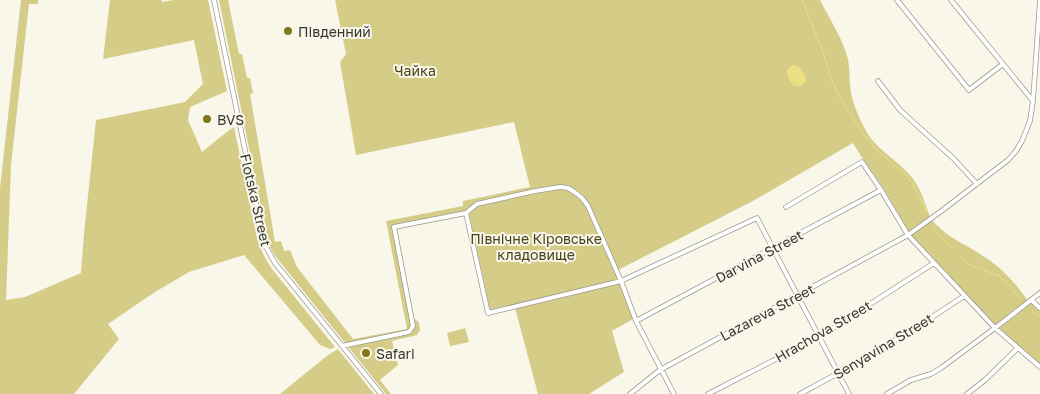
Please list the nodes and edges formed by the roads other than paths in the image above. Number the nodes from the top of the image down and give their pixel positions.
1 (214, 0) edge
2 (898, 0) edge
3 (951, 0) edge
4 (1040, 0) edge
5 (1003, 64) junction
6 (878, 82) dead end
7 (1033, 101) junction
8 (977, 184) junction
9 (881, 190) junction
10 (786, 206) dead end
11 (466, 213) junction
12 (908, 235) junction
13 (773, 248) junction
14 (934, 263) junction
15 (621, 281) junction
16 (1040, 294) edge
17 (797, 295) junction
18 (964, 296) junction
19 (1031, 300) junction
20 (1040, 308) edge
21 (636, 321) junction
22 (995, 328) junction
23 (819, 337) junction
24 (342, 346) junction
25 (1018, 348) junction
26 (1040, 367) edge
27 (660, 370) junction
28 (838, 374) junction
29 (381, 394) edge
30 (630, 394) edge
31 (674, 394) edge
32 (708, 394) edge
33 (800, 394) edge
34 (849, 394) edge
35 (887, 394) edge
36 (967, 394) edge

1 - 24 street, Flotska Street
2 - 5 street
3 - 5 street
4 - 7 street, Lazareva Street
5 - 7 street
6 - 8 street
7 - 8 street, Lazareva Street
8 - 12 street, Lazareva Street
9 - 10 street
9 - 12 street
9 - 13 street, Darvina Street
11 - 15 street
11 - 15 street
11 - 24 street
12 - 14 street
12 - 17 street, Lazareva Street
13 - 15 street
13 - 17 street
13 - 21 street, Darvina Street
14 - 18 street
14 - 23 street, Hrachova Street
15 - 21 street
16 - 19 street
17 - 23 street
17 - 27 street, Lazareva Street
18 - 22 street
18 - 28 street, Senyavina Street
19 - 20 street
19 - 22 street
21 - 27 street
22 - 25 street
22 - 35 street
23 - 28 street
23 - 32 street, Hrachova Street
24 - 29 street, Flotska Street
25 - 26 street
25 - 36 street
27 - 30 street, Lazareva Street
27 - 31 street
28 - 33 street, Senyavina Street
28 - 34 street

